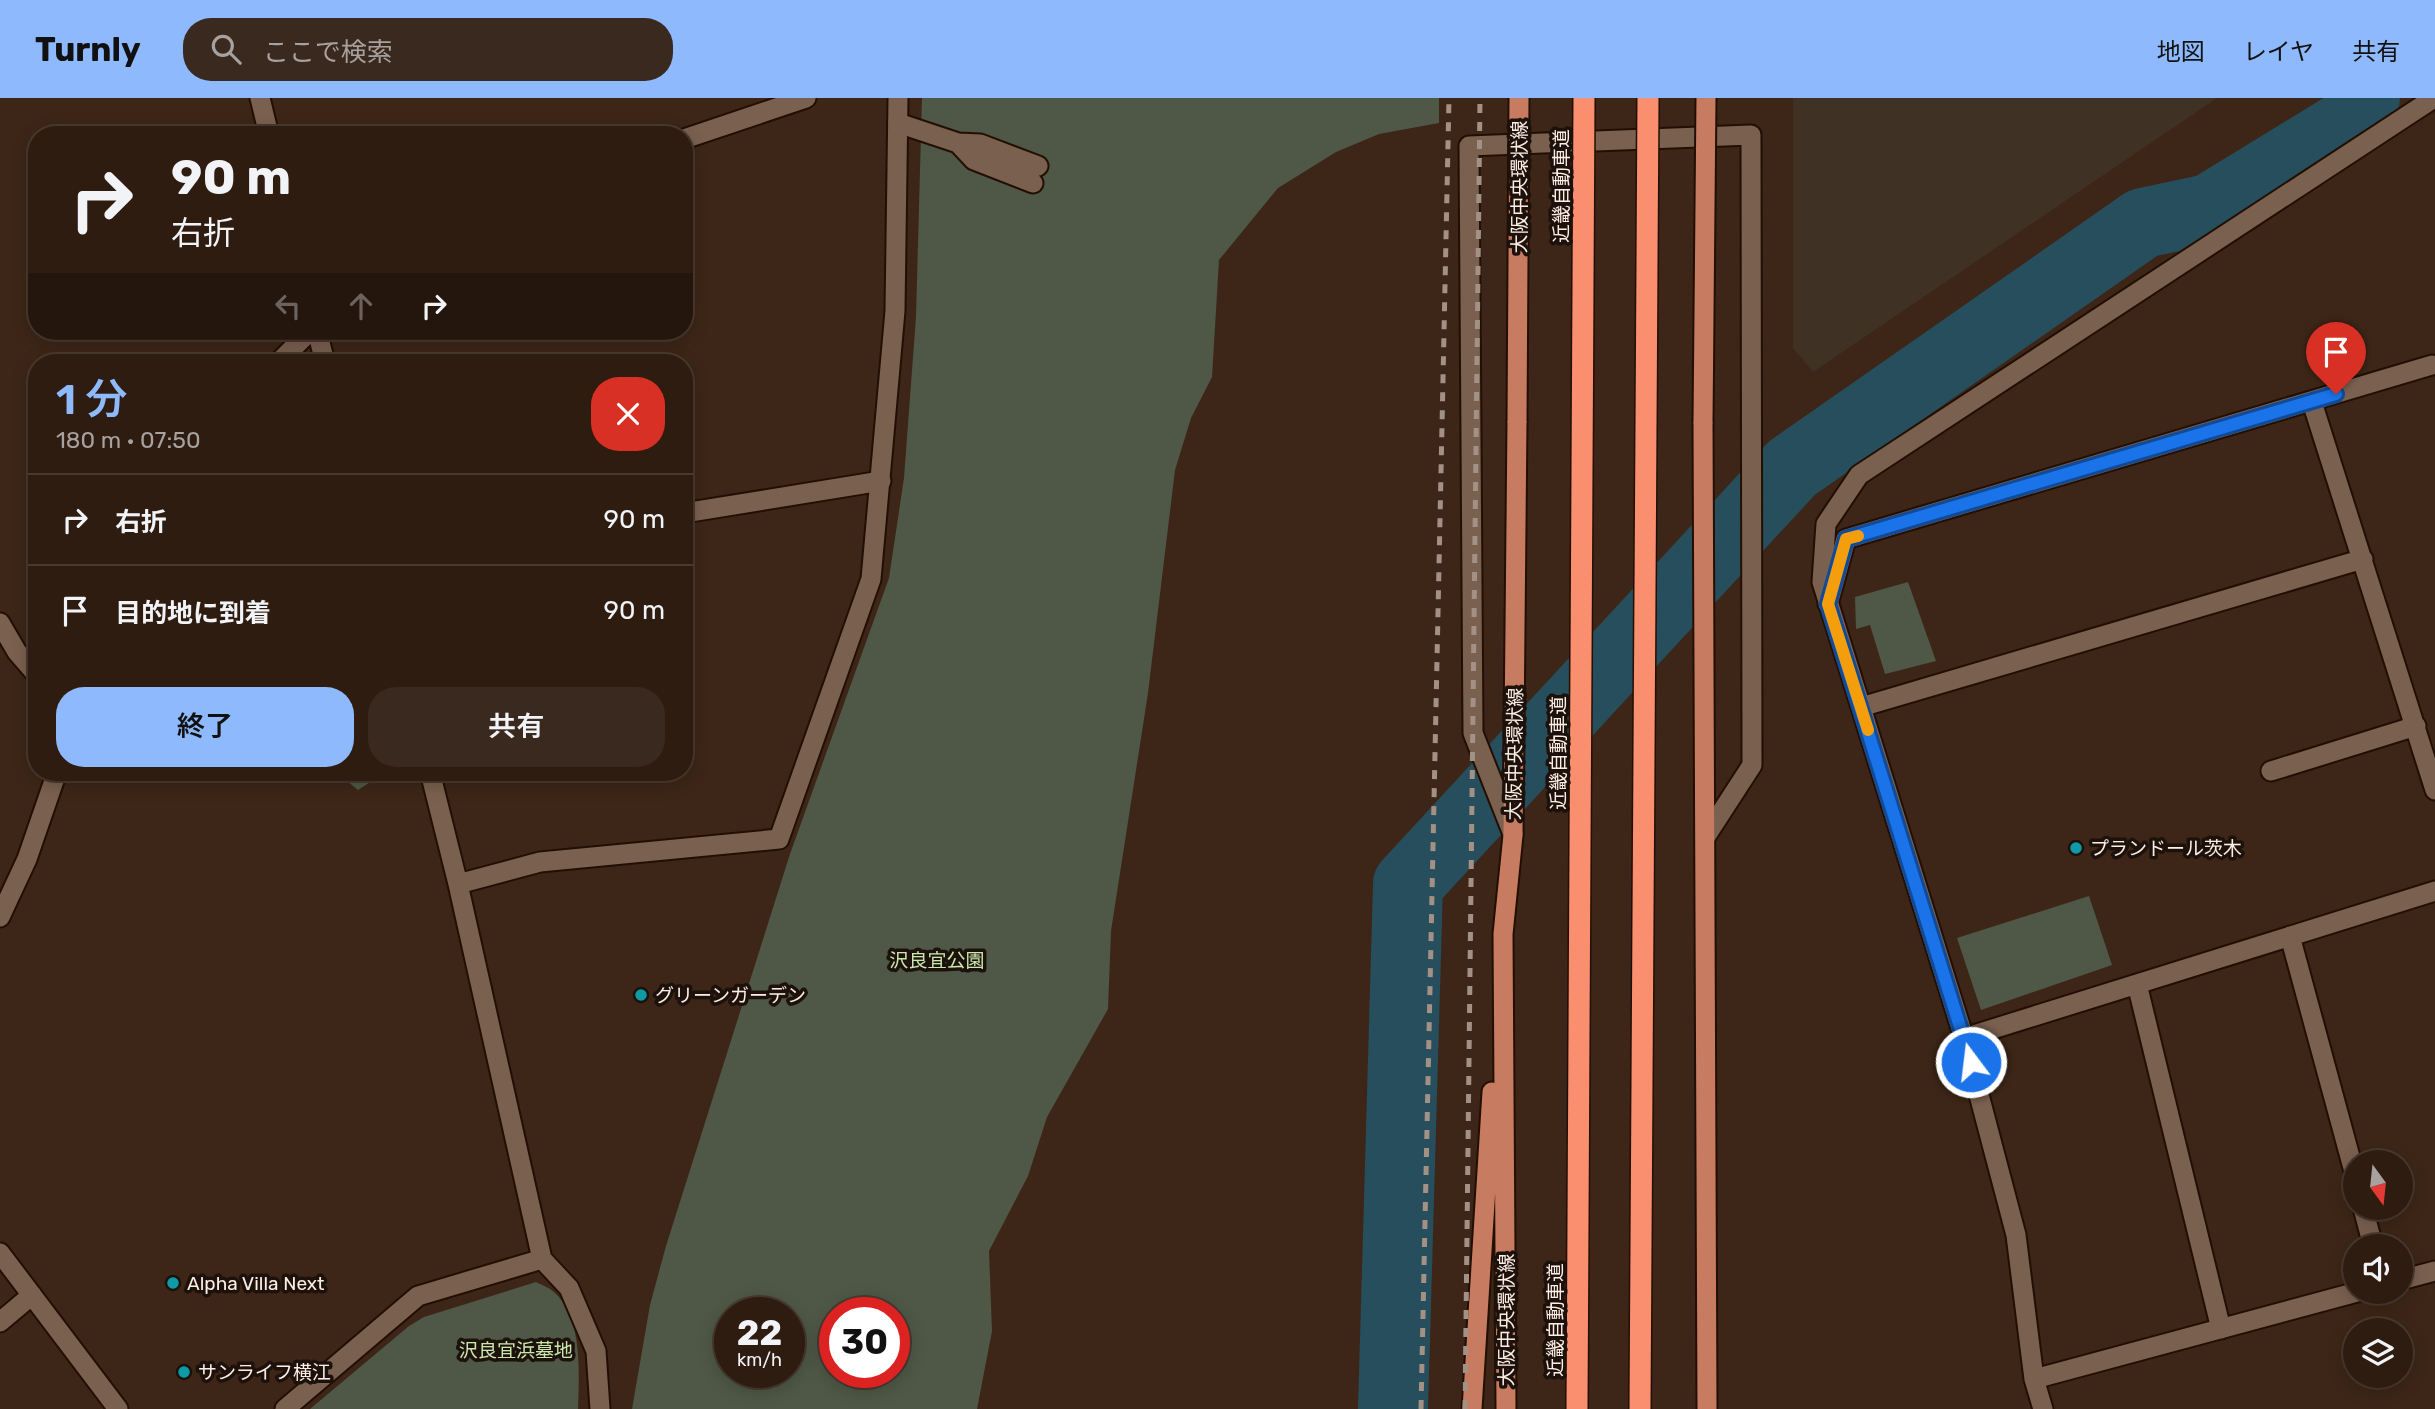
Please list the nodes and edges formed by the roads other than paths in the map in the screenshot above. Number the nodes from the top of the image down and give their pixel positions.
1 (260, 98) edge
2 (806, 98) edge
3 (898, 98) edge
4 (1519, 98) edge
5 (1584, 98) edge
6 (1647, 98) edge
7 (1706, 98) edge
8 (2434, 98) edge
9 (898, 122) junction
10 (267, 126) edge
11 (693, 136) edge
12 (1035, 174) dead end
13 (301, 340) edge
14 (287, 354) edge
15 (2432, 365) dead end
16 (2312, 402) junction
17 (881, 481) junction
18 (693, 512) edge
19 (2363, 559) junction
20 (1828, 604) junction
21 (0, 623) edge
22 (28, 665) edge
23 (1861, 707) junction
24 (2424, 734) edge
25 (2271, 771) dead end
26 (54, 781) edge
27 (432, 781) edge
28 (2435, 790) edge
29 (1513, 835) junction
30 (1706, 836) junction
31 (458, 884) junction
32 (2435, 891) edge
33 (0, 917) edge
34 (1503, 934) junction
35 (2290, 936) junction
36 (2137, 984) junction
37 (1964, 1038) junction
38 (2348, 1150) edge
39 (0, 1253) edge
40 (542, 1259) junction
41 (2435, 1271) edge
42 (2413, 1277) edge
43 (32, 1295) junction
44 (2343, 1296) edge
45 (0, 1322) edge
46 (2221, 1329) junction
47 (2034, 1379) junction
48 (118, 1409) edge
49 (285, 1409) edge
50 (600, 1409) edge
51 (1472, 1409) edge
52 (1506, 1409) edge
53 (1577, 1409) edge
54 (1640, 1409) edge
55 (1707, 1409) edge
56 (2043, 1409) edge

1 - 10 street
2 - 11 street
3 - 9 street
4 - 29 main road, 大阪中央環状線, bridge
5 - 53 highway, 近畿自動車道, bridge
6 - 54 highway, bridge
7 - 30 main road, bridge
8 - 20 street
9 - 12 street
9 - 17 street
13 - 14 street
15 - 16 street
16 - 19 street
16 - 20 street
17 - 18 street
17 - 31 street
19 - 23 street
19 - 24 street
20 - 23 street
21 - 22 street
23 - 37 street
24 - 25 street
24 - 28 street
26 - 33 street
27 - 31 street
29 - 30 street
29 - 34 main road, 大阪中央環状線
30 - 55 main road
31 - 40 street
32 - 35 street
34 - 51 main road
34 - 52 main road, 大阪中央環状線
35 - 36 street
35 - 38 street
36 - 37 street
36 - 46 street
37 - 47 street
39 - 43 street
40 - 49 street
40 - 50 street
41 - 42 street
43 - 45 street
43 - 48 street
44 - 46 street
46 - 47 street
47 - 56 street

